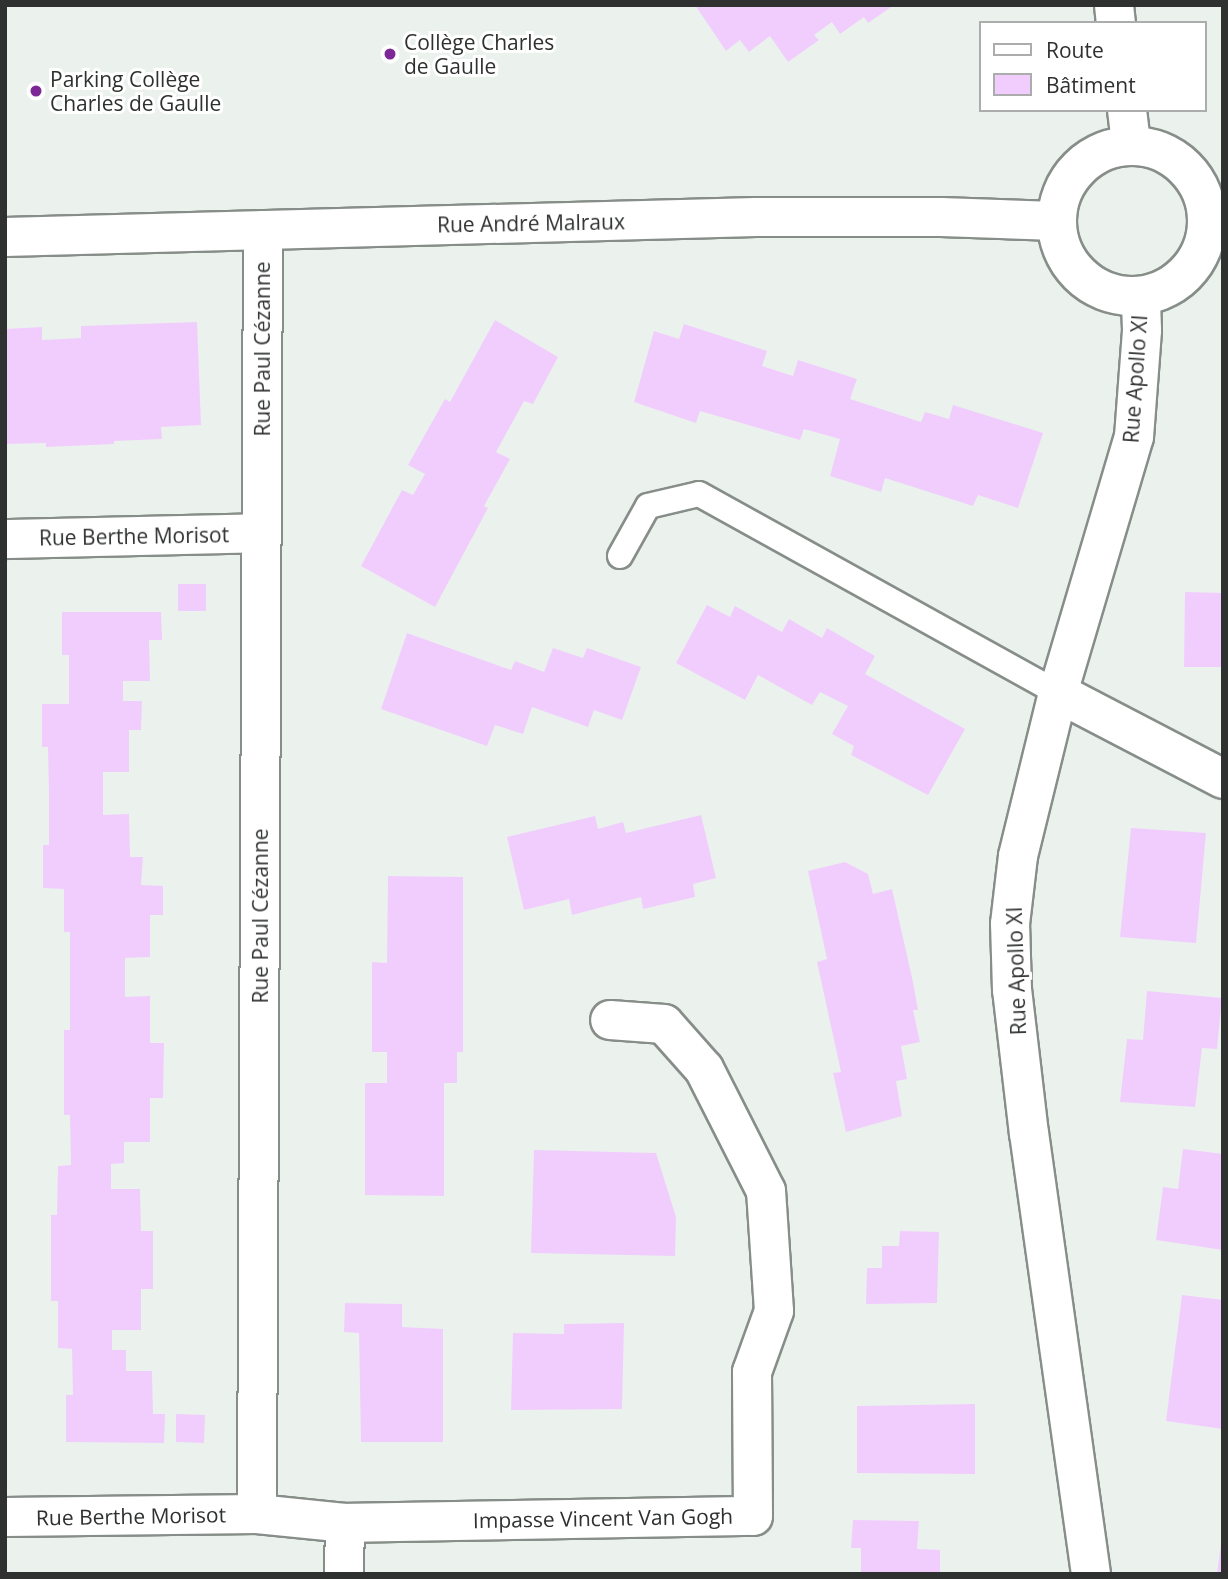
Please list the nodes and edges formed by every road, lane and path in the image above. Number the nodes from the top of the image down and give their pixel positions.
1 (1129, 128) edge
2 (1215, 216) edge
3 (1056, 221) junction
4 (262, 230) junction
5 (5, 237) edge
6 (1141, 296) junction
7 (262, 533) junction
8 (5, 539) edge
9 (620, 556) dead end
10 (1058, 694) junction
11 (1223, 779) edge
12 (610, 1020) dead end
13 (257, 1514) junction
14 (5, 1517) edge
15 (345, 1523) junction
16 (344, 1574) edge
17 (1091, 1574) edge

1 - 2 street
1 - 3 street
2 - 6 street
3 - 4 street, Rue André Malraux
3 - 6 street
4 - 5 street, Rue André Malraux
4 - 7 street, Rue Paul Cézanne
6 - 10 street, Rue Apollo XI
7 - 8 street, Rue Berthe Morisot
7 - 13 street, Rue Paul Cézanne
9 - 10 lane
10 - 11 street
10 - 17 street, Rue Apollo XI
12 - 15 street, Impasse Vincent Van Gogh
13 - 14 street, Rue Berthe Morisot
13 - 15 street
15 - 16 street

